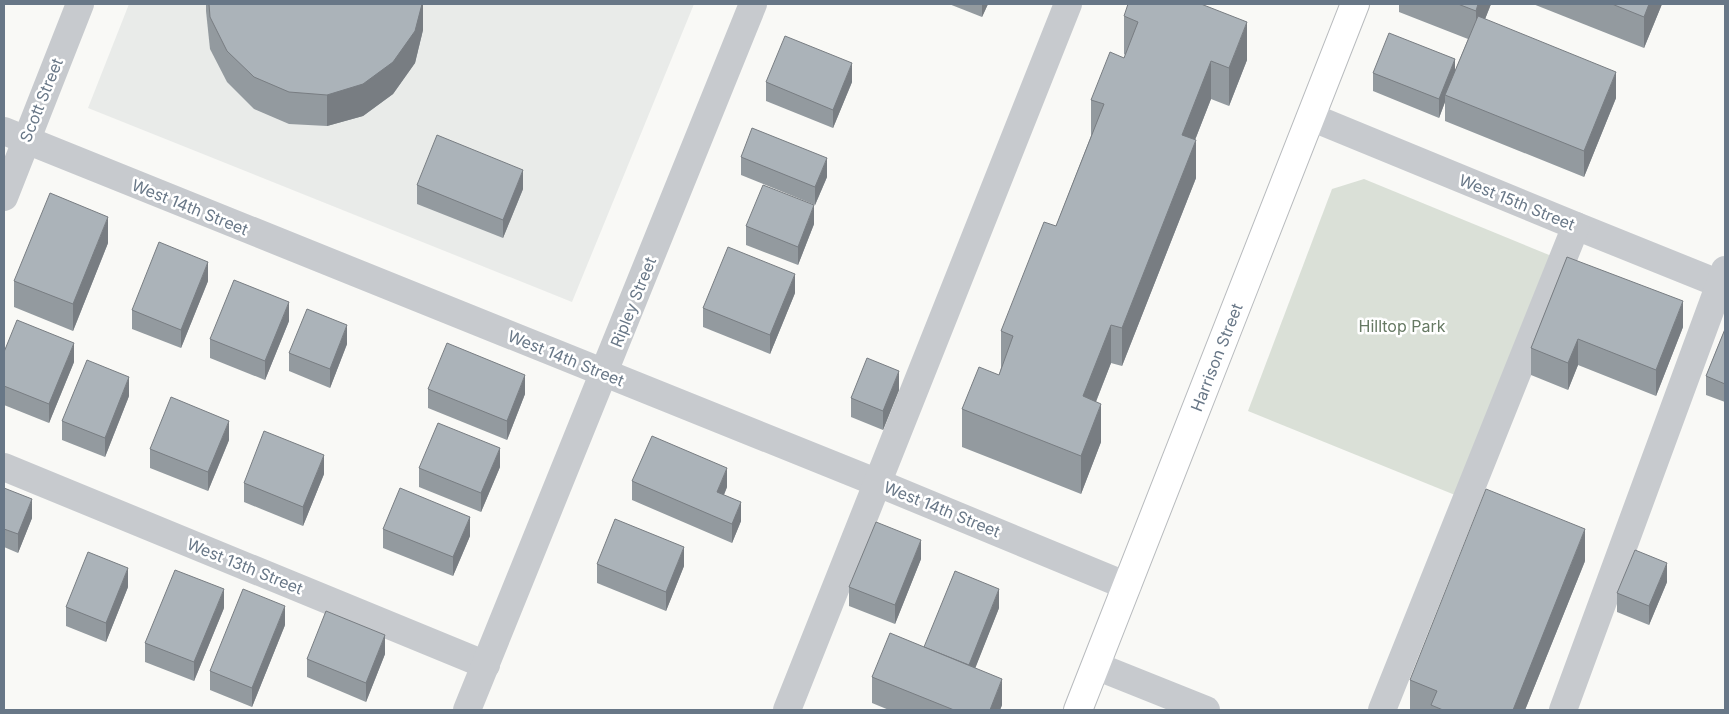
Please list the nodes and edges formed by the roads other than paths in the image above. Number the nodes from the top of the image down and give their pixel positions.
1 (80, 4) edge
2 (753, 4) edge
3 (1068, 4) edge
4 (1351, 5) edge
5 (1311, 117) junction
6 (14, 136) edge
7 (4, 198) edge
8 (1576, 226) junction
9 (1724, 280) edge
10 (604, 374) junction
11 (4, 467) edge
12 (878, 483) junction
13 (1127, 586) junction
14 (486, 665) junction
15 (1096, 666) junction
16 (467, 710) edge
17 (788, 710) edge
18 (1078, 710) edge
19 (1206, 710) edge
20 (1382, 710) edge
21 (1563, 710) edge

1 - 6 street, Scott Street
2 - 10 street, Ripley Street
3 - 12 street
4 - 5 highway, Harrison Street
5 - 8 street, West 15th Street
5 - 13 highway, Harrison Street
6 - 7 street, Scott Street
6 - 10 street, West 14th Street
8 - 9 street, West 15th Street
8 - 20 street
9 - 21 street
10 - 12 street, West 14th Street
10 - 14 street, Ripley Street
11 - 14 street, West 13th Street
12 - 13 street, West 14th Street
12 - 17 street
13 - 15 highway, Harrison Street
14 - 16 street, Ripley Street
15 - 18 highway, Harrison Street
15 - 19 street

